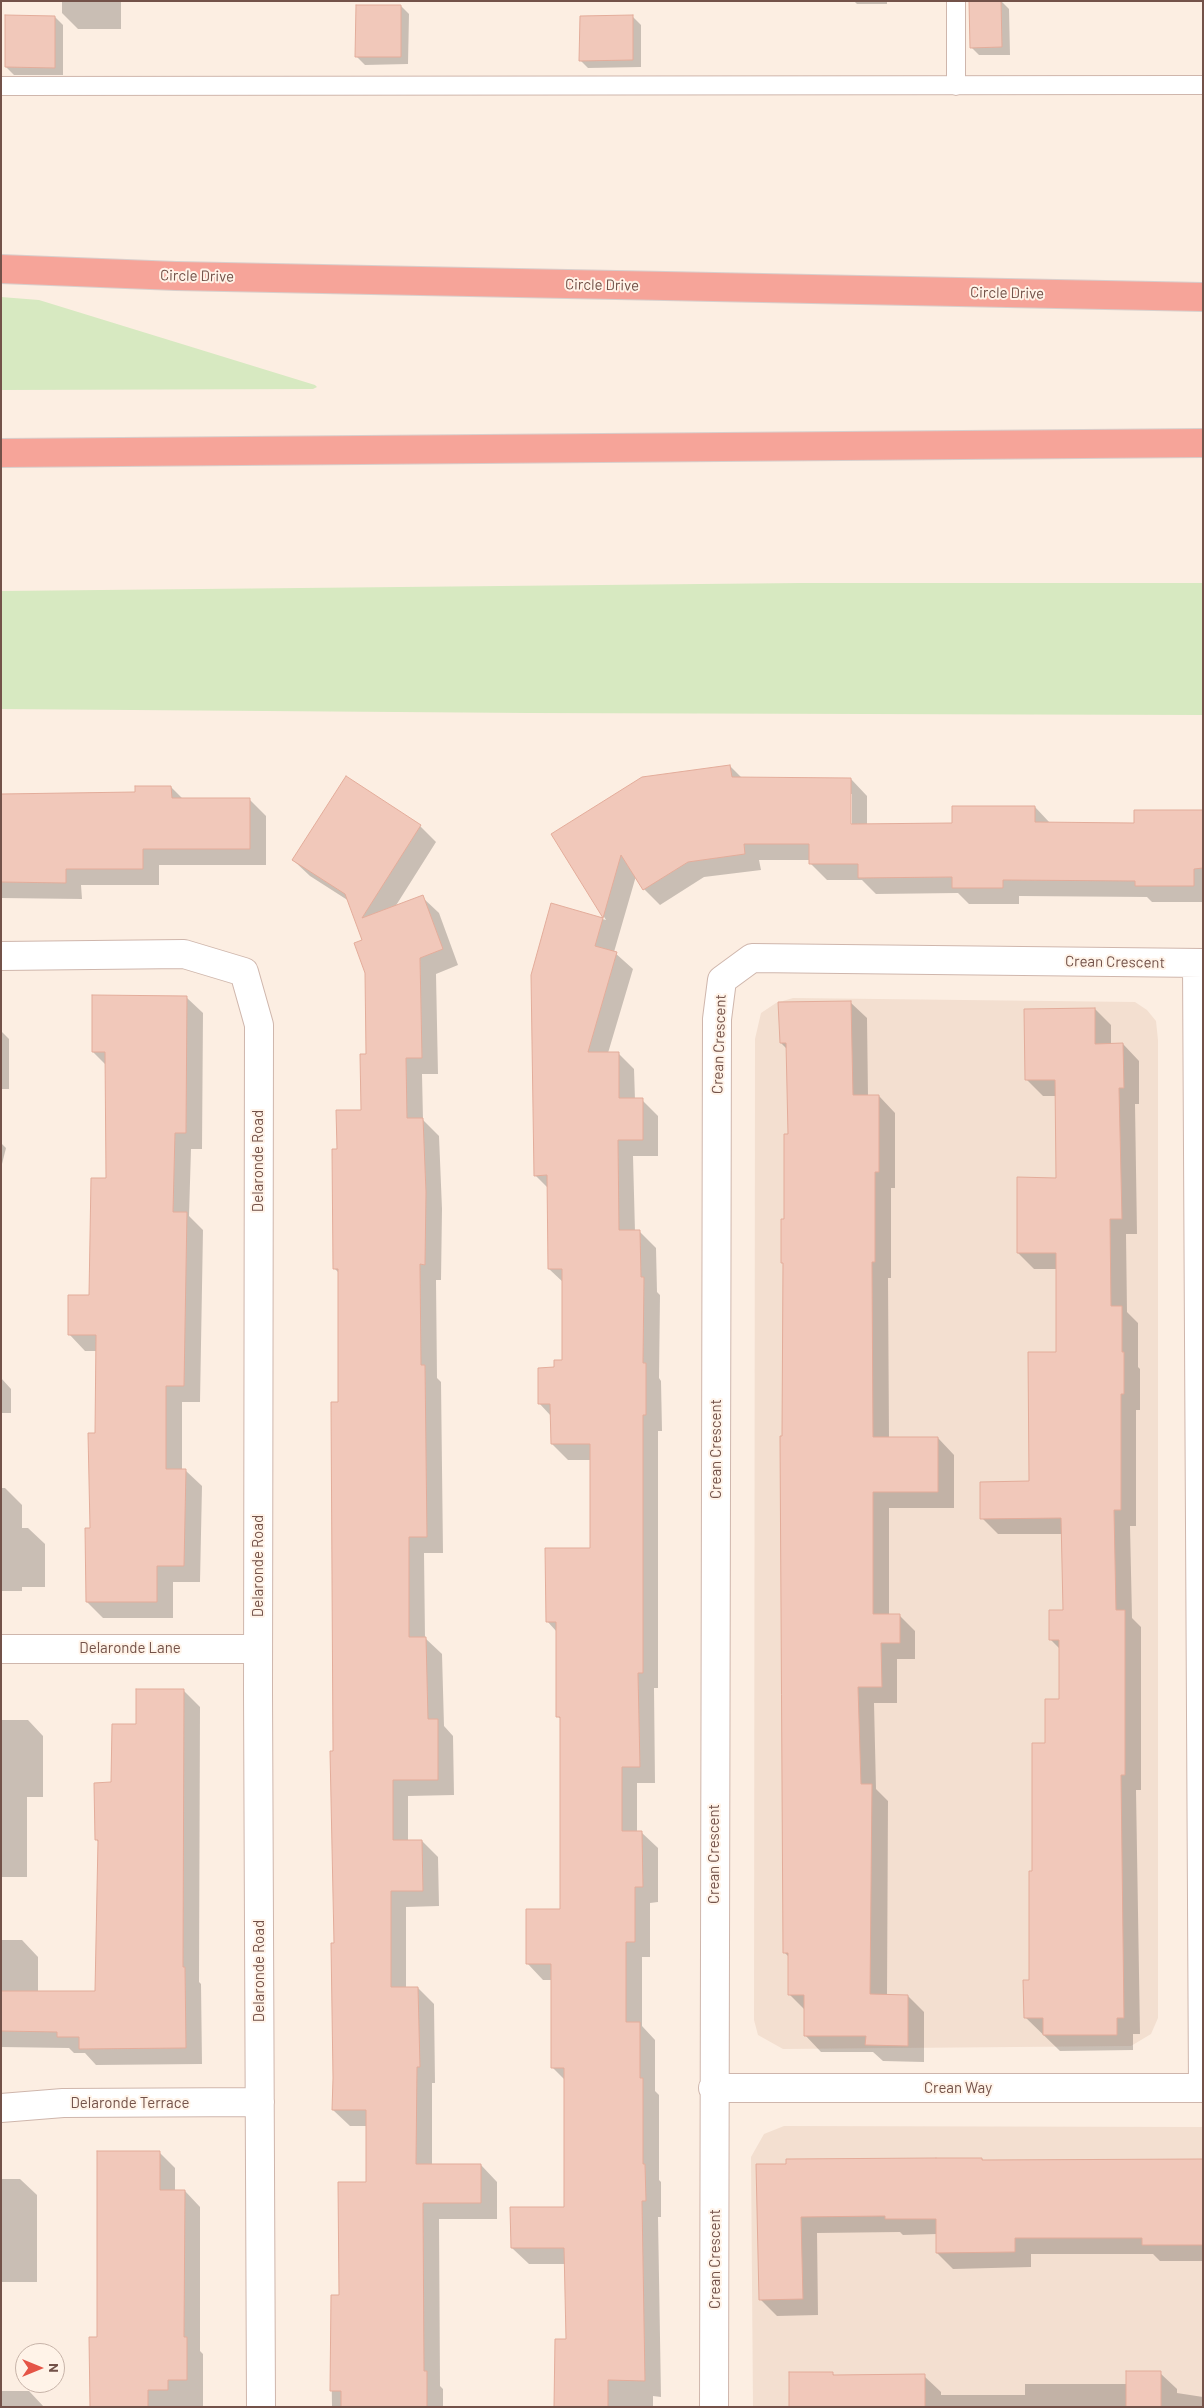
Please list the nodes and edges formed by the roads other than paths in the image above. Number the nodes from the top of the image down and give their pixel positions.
1 (956, 1) edge
2 (1203, 85) edge
3 (1, 86) edge
4 (956, 86) junction
5 (1, 269) edge
6 (1203, 297) edge
7 (1203, 442) edge
8 (1, 453) edge
9 (1, 956) edge
10 (1200, 963) edge
11 (1, 1649) edge
12 (258, 1649) junction
13 (713, 2088) junction
14 (1203, 2088) edge
15 (260, 2102) junction
16 (1, 2108) edge
17 (261, 2407) edge
18 (714, 2407) edge

1 - 4 lane
2 - 4 lane
3 - 4 lane
5 - 6 highway, Circle Drive
7 - 8 highway
9 - 12 street, Delaronde Road
10 - 13 street, Crean Crescent
10 - 14 street
11 - 12 street, Delaronde Lane
12 - 15 street, Delaronde Road
13 - 14 street, Crean Way
13 - 18 street, Crean Crescent
15 - 16 street, Delaronde Terrace
15 - 17 street, Delaronde Road

